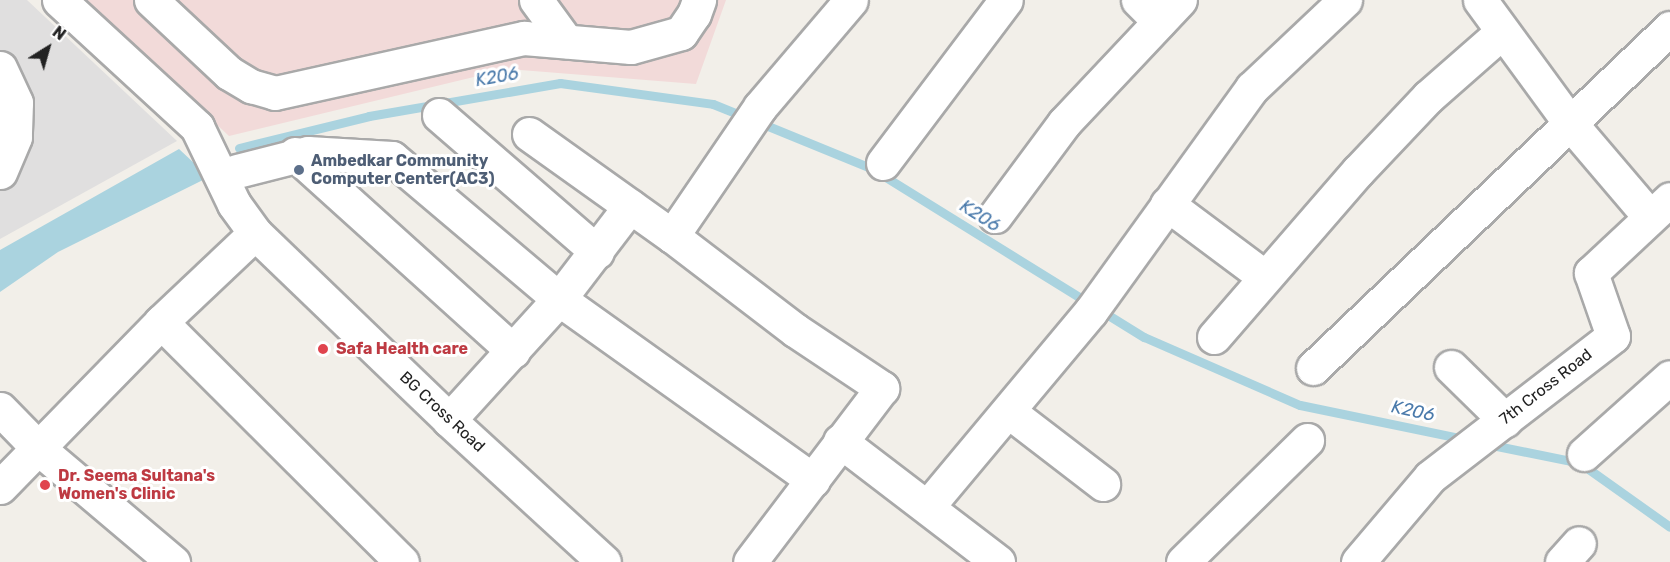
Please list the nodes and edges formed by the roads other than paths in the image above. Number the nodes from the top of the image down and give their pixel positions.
1 (59, 0) edge
2 (151, 0) edge
3 (536, 0) edge
4 (699, 0) edge
5 (851, 0) edge
6 (1006, 0) edge
7 (1345, 0) edge
8 (1159, 7) edge
9 (1495, 12) edge
10 (1670, 28) edge
11 (566, 41) junction
12 (0, 68) edge
13 (439, 115) dead end
14 (1569, 123) junction
15 (529, 134) dead end
16 (295, 154) junction
17 (883, 163) dead end
18 (221, 164) junction
19 (0, 172) edge
20 (1167, 204) junction
21 (630, 206) junction
22 (1660, 208) edge
23 (995, 216) dead end
24 (255, 233) junction
25 (672, 236) junction
26 (597, 252) junction
27 (1265, 277) junction
28 (560, 299) junction
29 (161, 322) junction
30 (1214, 337) dead end
31 (513, 351) junction
32 (1451, 367) dead end
33 (1313, 368) dead end
34 (1670, 377) edge
35 (0, 409) edge
36 (1008, 411) junction
37 (449, 420) junction
38 (1505, 420) junction
39 (1306, 440) dead end
40 (840, 441) junction
41 (38, 448) junction
42 (1584, 454) dead end
43 (813, 480) junction
44 (1103, 484) dead end
45 (0, 487) edge
46 (928, 506) junction
47 (756, 560) edge
48 (173, 562) edge
49 (402, 562) edge
50 (604, 562) edge
51 (998, 562) edge
52 (1183, 562) edge
53 (1358, 562) edge

1 - 18 street, BG Cross Road
2 - 11 street
3 - 11 street
4 - 11 street
5 - 25 street
6 - 17 street
7 - 20 street
8 - 23 street
9 - 14 street
9 - 27 street
10 - 14 street
12 - 19 street
13 - 26 street
14 - 22 street
14 - 33 street
15 - 21 street
16 - 18 street
16 - 28 street
16 - 31 street
18 - 24 street, BG Cross Road
20 - 27 street
20 - 36 street
21 - 25 street
21 - 26 street
22 - 38 street, 7th Cross Road
24 - 29 street
24 - 37 street, BG Cross Road
25 - 40 street
26 - 28 street
27 - 30 street
28 - 31 street
28 - 43 street
29 - 41 street
29 - 49 street
31 - 37 street
32 - 38 street
34 - 42 street
35 - 41 street
36 - 44 street
36 - 46 street
37 - 50 street, BG Cross Road
38 - 53 street, 7th Cross Road
39 - 52 street
40 - 43 street
40 - 46 street
41 - 45 street
41 - 48 street
43 - 47 street
46 - 51 street

